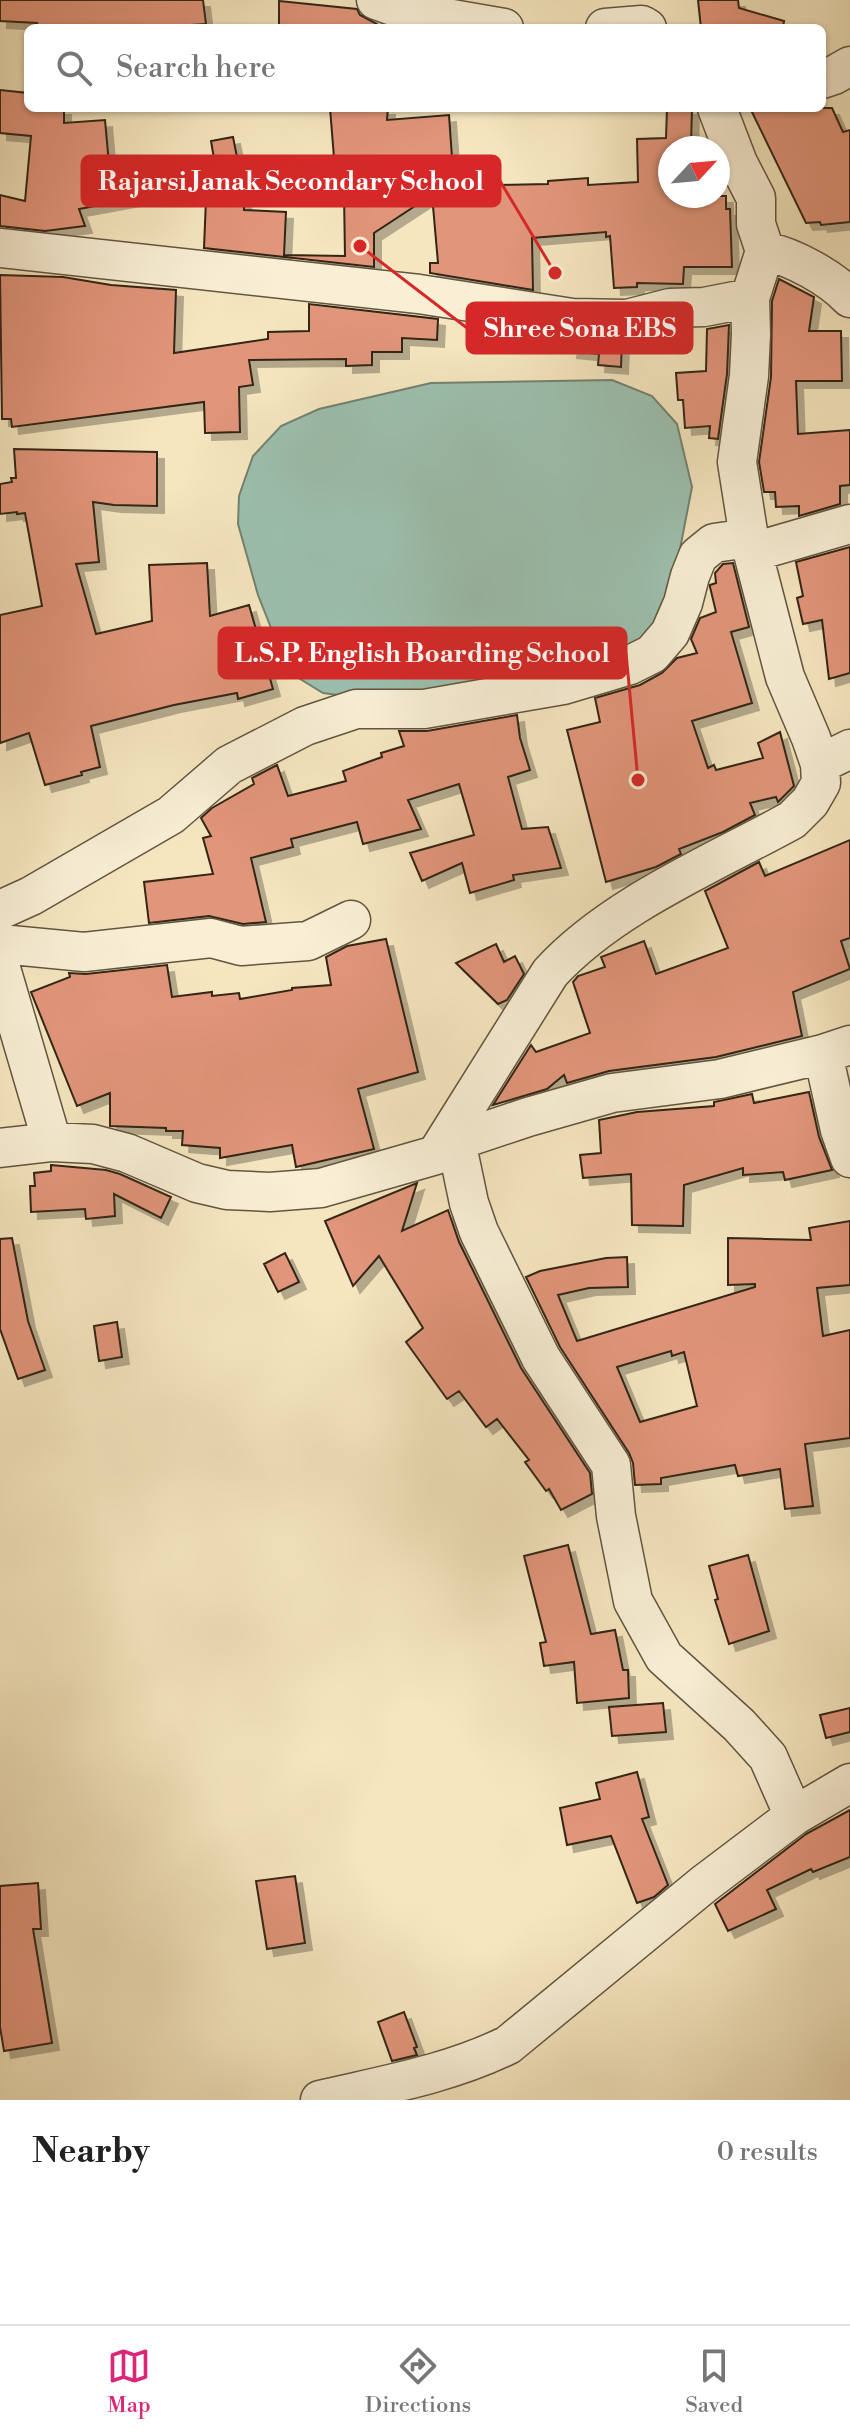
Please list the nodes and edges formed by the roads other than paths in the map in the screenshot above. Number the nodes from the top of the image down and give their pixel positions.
1 (376, 0) edge
2 (641, 18) edge
3 (481, 24) edge
4 (619, 24) edge
5 (850, 66) edge
6 (826, 78) edge
7 (719, 112) edge
8 (0, 248) edge
9 (765, 251) junction
10 (750, 298) junction
11 (850, 298) edge
12 (850, 524) edge
13 (752, 547) junction
14 (835, 756) edge
15 (0, 910) edge
16 (351, 920) dead end
17 (0, 944) edge
18 (0, 965) edge
19 (837, 1050) edge
20 (52, 1142) junction
21 (0, 1148) edge
22 (446, 1148) junction
23 (850, 1158) edge
24 (850, 1783) edge
25 (794, 1816) junction
26 (320, 2100) edge

1 - 3 street
2 - 4 street
5 - 6 street
7 - 9 street
8 - 10 street
9 - 10 street
9 - 11 street
10 - 13 street
12 - 13 street
13 - 14 street
13 - 15 street
14 - 22 street
16 - 17 street
18 - 20 street
19 - 22 street
19 - 23 street
20 - 21 street
20 - 22 street
22 - 25 street
24 - 25 street
25 - 26 street

